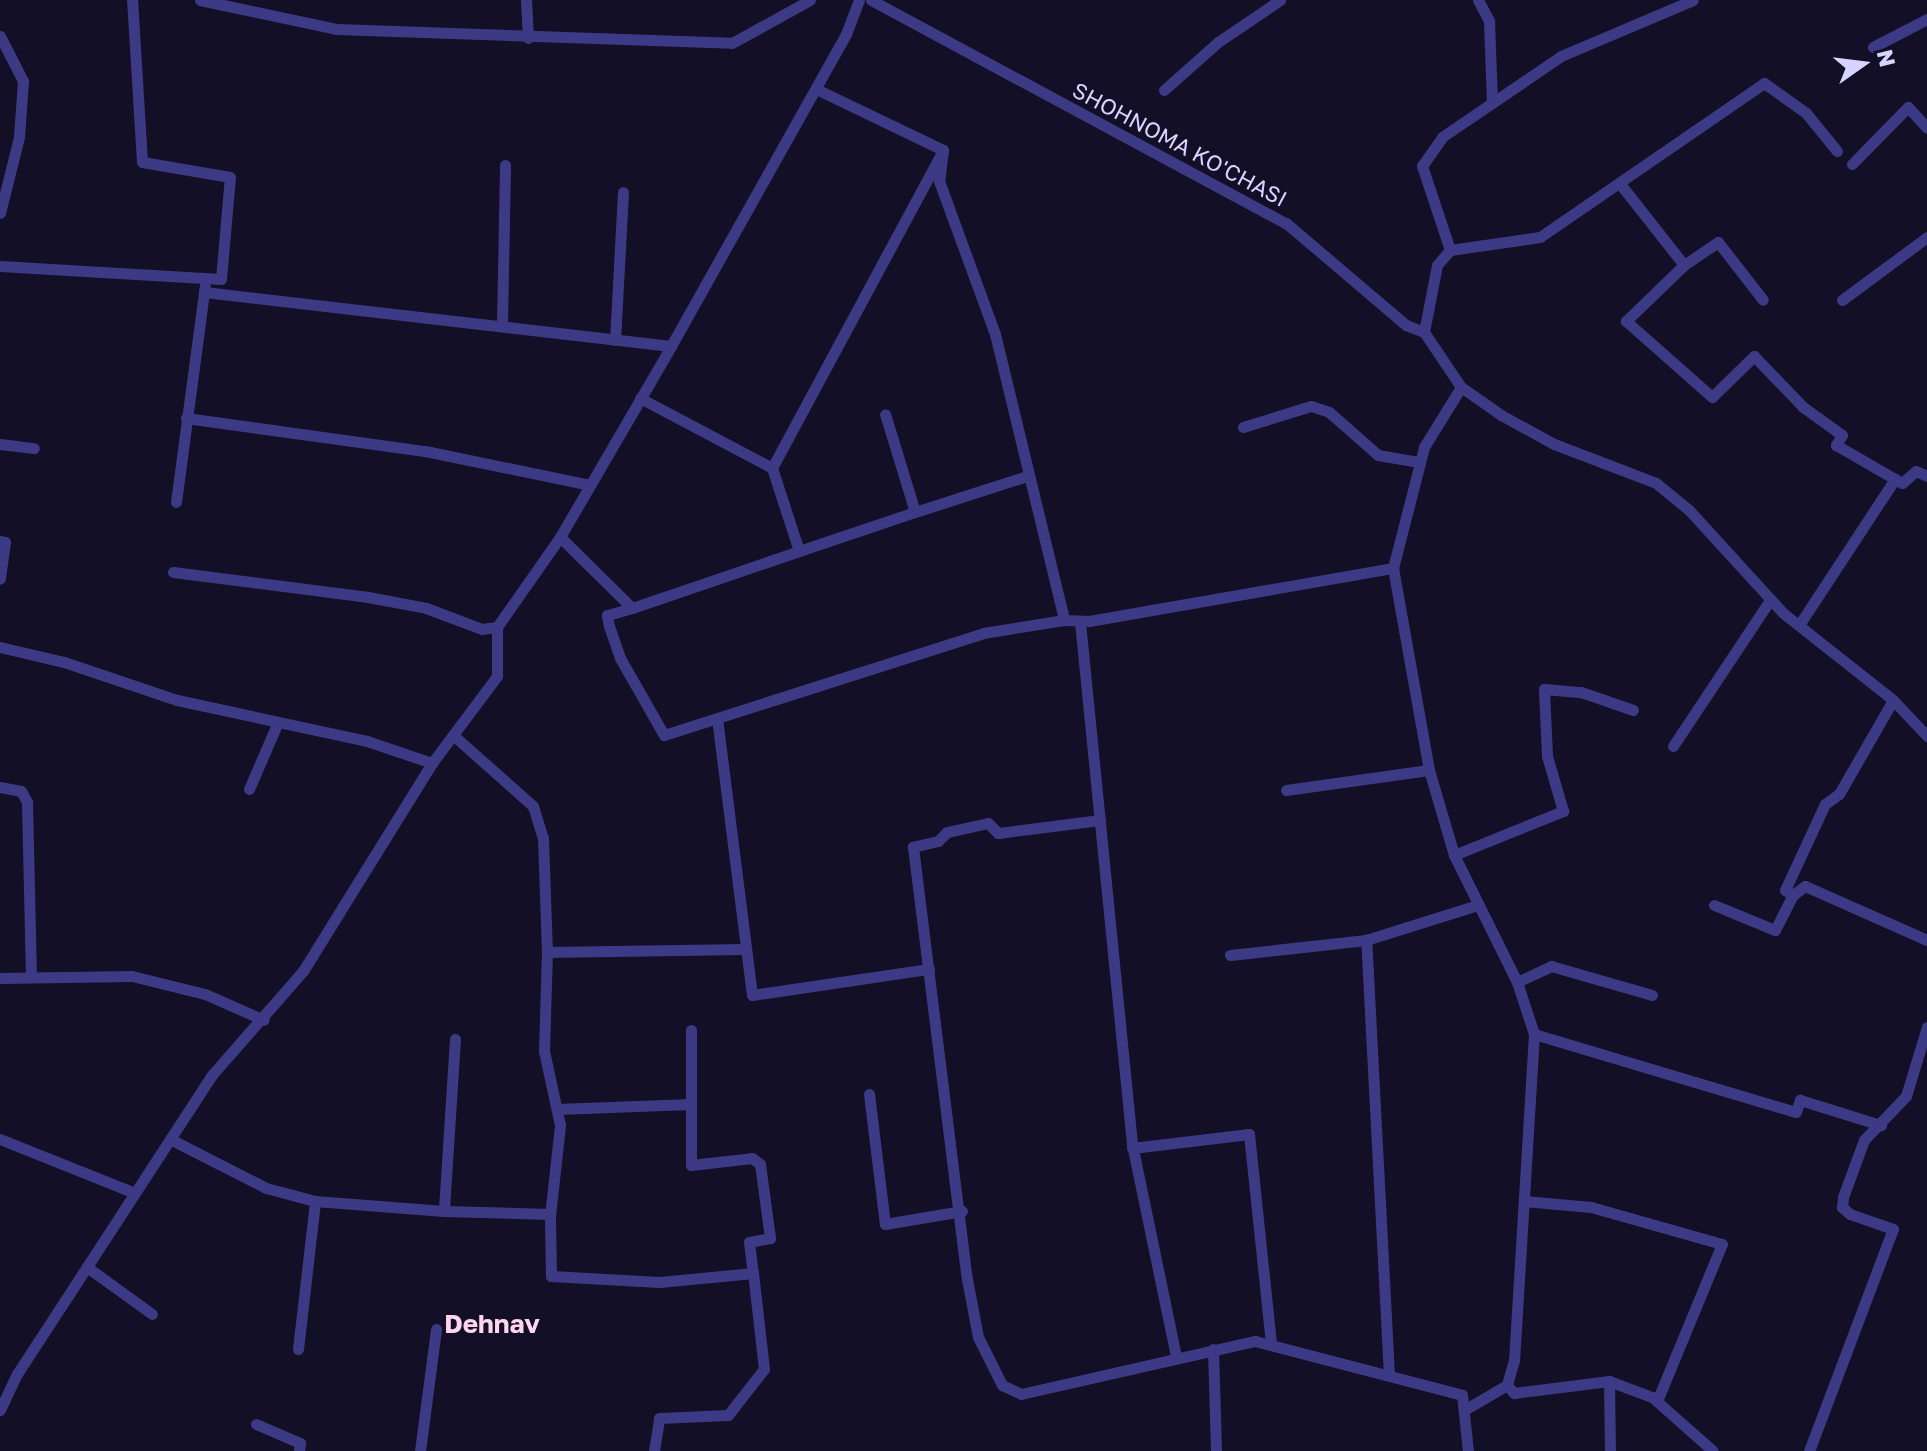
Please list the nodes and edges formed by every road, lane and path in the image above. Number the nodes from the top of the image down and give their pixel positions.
1 (132, 0) edge
2 (200, 0) edge
3 (526, 0) edge
4 (810, 0) edge
5 (859, 0) edge
6 (871, 0) edge
7 (1280, 0) edge
8 (1478, 0) edge
9 (1693, 0) edge
10 (1927, 19) edge
11 (0, 36) edge
12 (528, 38) junction
13 (1873, 47) dead end
14 (816, 89) junction
15 (1164, 90) dead end
16 (1492, 102) junction
17 (1927, 128) edge
18 (943, 150) junction
19 (1837, 151) dead end
20 (1852, 164) dead end
21 (505, 165) dead end
22 (1621, 185) junction
23 (623, 192) dead end
24 (0, 213) edge
25 (1927, 237) edge
26 (1450, 250) junction
27 (1684, 265) junction
28 (0, 266) edge
29 (206, 278) junction
30 (204, 292) junction
31 (1763, 300) dead end
32 (1842, 300) dead end
33 (502, 324) junction
34 (1424, 332) junction
35 (615, 340) junction
36 (671, 346) junction
37 (1461, 387) junction
38 (640, 398) junction
39 (885, 414) dead end
40 (186, 418) junction
41 (1243, 427) dead end
42 (0, 444) edge
43 (34, 448) dead end
44 (1419, 462) junction
45 (772, 468) junction
46 (1027, 476) junction
47 (1927, 476) edge
48 (1895, 479) junction
49 (590, 485) junction
50 (176, 502) dead end
51 (915, 512) junction
52 (560, 537) junction
53 (0, 541) edge
54 (799, 551) junction
55 (1393, 568) junction
56 (173, 572) dead end
57 (0, 579) edge
58 (1770, 600) junction
59 (632, 608) junction
60 (1064, 620) junction
61 (1080, 622) junction
62 (1799, 625) junction
63 (497, 627) junction
64 (0, 647) edge
65 (1893, 700) junction
66 (1633, 710) dead end
67 (717, 718) junction
68 (278, 722) junction
69 (453, 735) junction
70 (1927, 736) edge
71 (1673, 746) dead end
72 (432, 763) junction
73 (1429, 770) junction
74 (0, 787) edge
75 (249, 789) dead end
76 (1286, 790) dead end
77 (1100, 820) junction
78 (1454, 855) junction
79 (1793, 895) junction
80 (1478, 905) junction
81 (1714, 905) dead end
82 (1366, 940) junction
83 (1927, 940) edge
84 (744, 949) junction
85 (547, 952) junction
86 (1230, 955) dead end
87 (929, 969) junction
88 (31, 977) junction
89 (0, 978) edge
90 (1517, 982) junction
91 (1652, 995) dead end
92 (264, 1020) junction
93 (1927, 1027) edge
94 (691, 1030) dead end
95 (1534, 1034) junction
96 (455, 1039) dead end
97 (869, 1094) dead end
98 (691, 1104) junction
99 (557, 1109) junction
100 (1881, 1125) junction
101 (0, 1139) edge
102 (170, 1139) junction
103 (1132, 1148) junction
104 (135, 1193) junction
105 (315, 1201) junction
106 (1524, 1201) junction
107 (444, 1211) junction
108 (962, 1211) junction
109 (550, 1214) junction
110 (87, 1267) junction
111 (753, 1273) junction
112 (152, 1314) dead end
113 (436, 1329) dead end
114 (1271, 1345) junction
115 (298, 1349) dead end
116 (1213, 1349) junction
117 (1176, 1356) junction
118 (1389, 1375) junction
119 (1609, 1381) junction
120 (1507, 1385) junction
121 (1657, 1401) junction
122 (0, 1410) edge
123 (1464, 1410) junction
124 (256, 1424) dead end
125 (299, 1451) edge
126 (420, 1451) edge
127 (654, 1451) edge
128 (1216, 1451) edge
129 (1468, 1451) edge
130 (1610, 1451) edge
131 (1713, 1451) edge
132 (1809, 1451) edge

1 - 29 street
2 - 12 street
3 - 12 street
4 - 12 street
5 - 14 street
6 - 34 street, SHOHNOMA KO'CHASI
7 - 15 street
8 - 16 street
9 - 16 street
10 - 13 street
11 - 24 street
14 - 18 street
14 - 36 street
16 - 26 street
17 - 20 street
18 - 45 street
18 - 46 street
19 - 22 street
21 - 33 street
22 - 26 street
22 - 27 street
23 - 35 street
25 - 32 street
26 - 34 street
27 - 31 street
27 - 48 street
28 - 29 street
29 - 30 street
30 - 33 street
30 - 40 street
33 - 35 street
34 - 37 street, SHOHNOMA KO'CHASI
35 - 36 street
36 - 38 street
37 - 44 street
37 - 58 street, SHOHNOMA KO'CHASI
38 - 45 street
38 - 49 street
39 - 51 street
40 - 49 street
40 - 50 street
41 - 44 street
42 - 43 street
44 - 55 street
45 - 54 street
46 - 51 street
46 - 60 street
47 - 48 street
48 - 62 street
49 - 52 street
51 - 54 street
52 - 59 street
52 - 63 street
53 - 57 street
54 - 59 street
55 - 61 street
55 - 73 street
56 - 63 street
58 - 62 street, SHOHNOMA KO'CHASI
58 - 71 street
59 - 67 street
60 - 61 street
60 - 67 street
61 - 77 street
62 - 65 street, SHOHNOMA KO'CHASI
63 - 69 street
64 - 68 street
65 - 70 street, SHOHNOMA KO'CHASI
65 - 79 street
66 - 78 street
67 - 84 street
68 - 72 street
68 - 75 street
69 - 72 street
69 - 85 street
72 - 92 street
73 - 76 street
73 - 78 street
74 - 88 street
77 - 87 street
77 - 103 street
78 - 80 street
79 - 81 street
79 - 83 street
80 - 82 street
80 - 90 street
82 - 86 street
82 - 118 street
84 - 85 street
84 - 87 street
85 - 99 street
87 - 108 street
88 - 89 street
88 - 92 street
90 - 91 street
90 - 95 street
92 - 102 street
93 - 100 street
94 - 98 street
95 - 100 street
95 - 106 street
96 - 107 street
97 - 108 street
98 - 99 street
98 - 111 street
99 - 109 street
100 - 132 street
101 - 104 street
102 - 104 street
102 - 105 street
103 - 114 street
103 - 117 street
104 - 110 street
105 - 107 street
105 - 115 street
106 - 120 street
106 - 121 street
107 - 109 street
108 - 117 street
109 - 111 street
110 - 112 street
110 - 122 street
111 - 127 street
113 - 126 street
114 - 116 street
114 - 118 street
116 - 117 street
116 - 128 street
118 - 123 street
119 - 120 street
119 - 121 street
119 - 130 street
120 - 123 street
121 - 131 street
123 - 129 street
124 - 125 street

